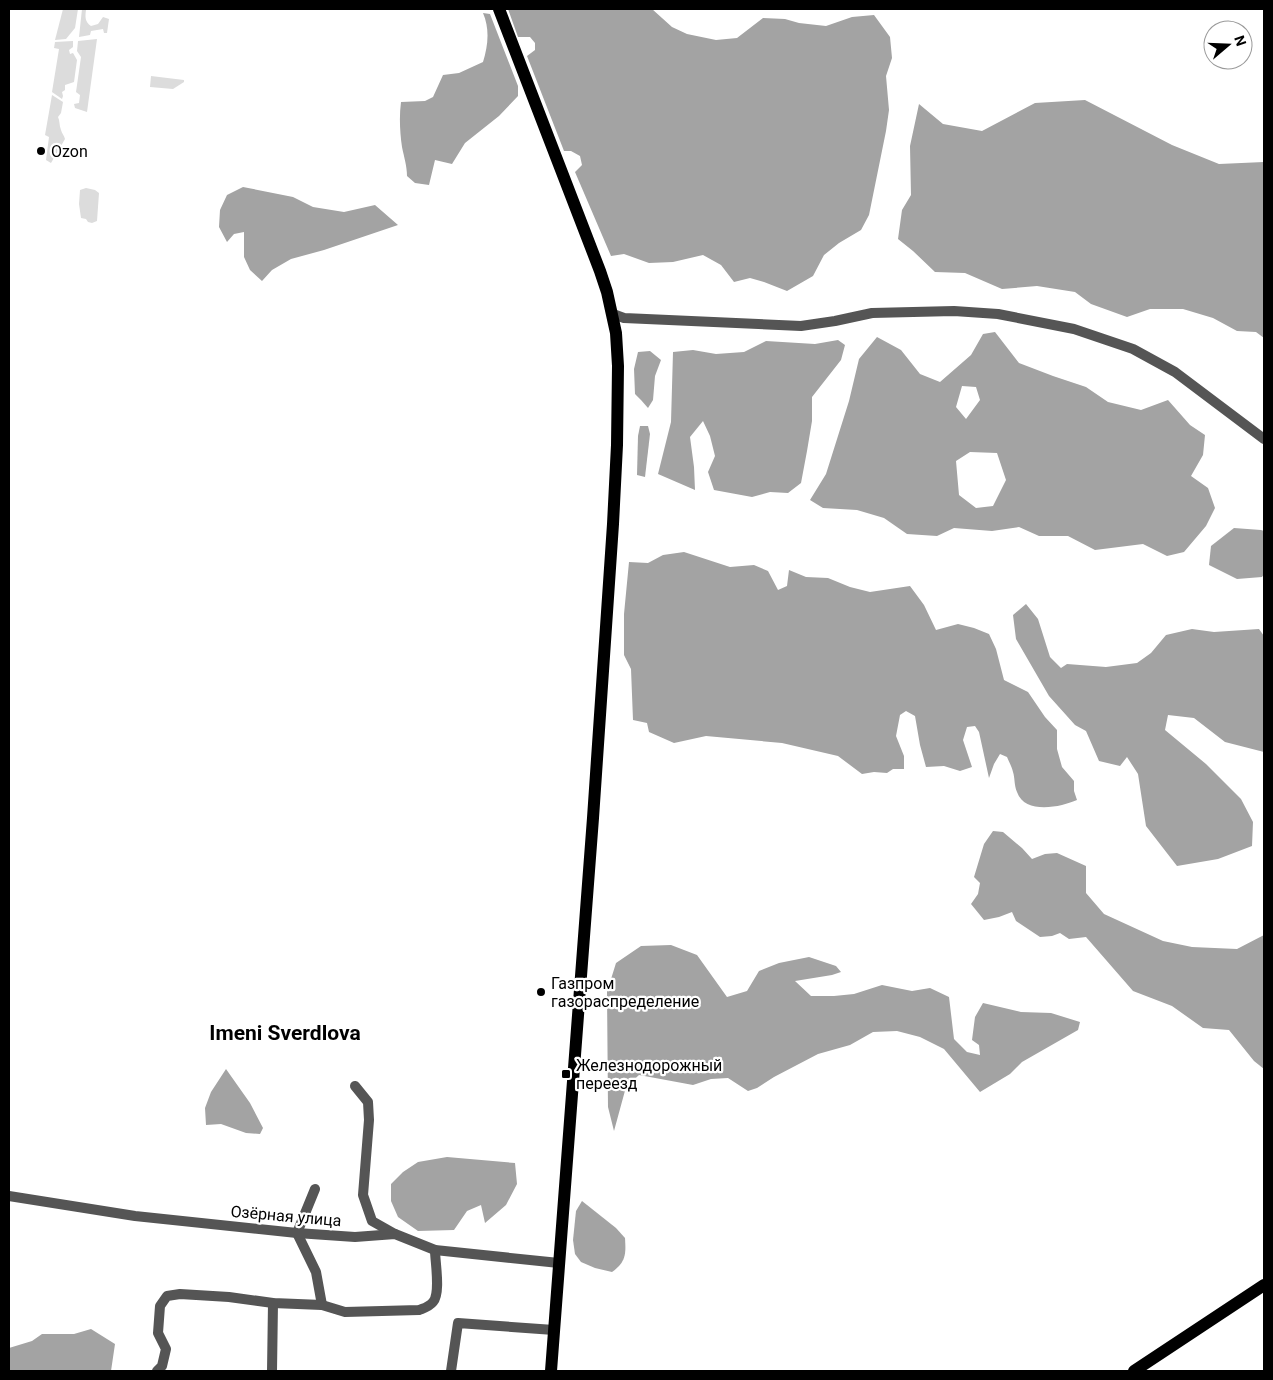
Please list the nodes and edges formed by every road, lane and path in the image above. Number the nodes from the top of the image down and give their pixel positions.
1 (499, 9) edge
2 (613, 314) junction
3 (1264, 439) edge
4 (355, 1086) dead end
5 (315, 1189) dead end
6 (9, 1196) edge
7 (297, 1234) junction
8 (394, 1234) junction
9 (435, 1250) junction
10 (559, 1264) junction
11 (1264, 1285) edge
12 (273, 1303) junction
13 (322, 1305) junction
14 (554, 1330) junction
15 (157, 1371) edge
16 (272, 1371) edge
17 (451, 1371) edge
18 (551, 1371) edge
19 (1134, 1371) edge

1 - 2 main road
2 - 3 street
2 - 10 main road
4 - 8 street
5 - 7 street
6 - 7 street, Озёрная улица
7 - 8 street, Озёрная улица
7 - 13 street
8 - 9 street, Озёрная улица
9 - 10 street, Озёрная улица
9 - 13 street
10 - 14 main road
11 - 19 main road
12 - 13 street
12 - 15 street
12 - 16 street
14 - 17 street
14 - 18 main road

